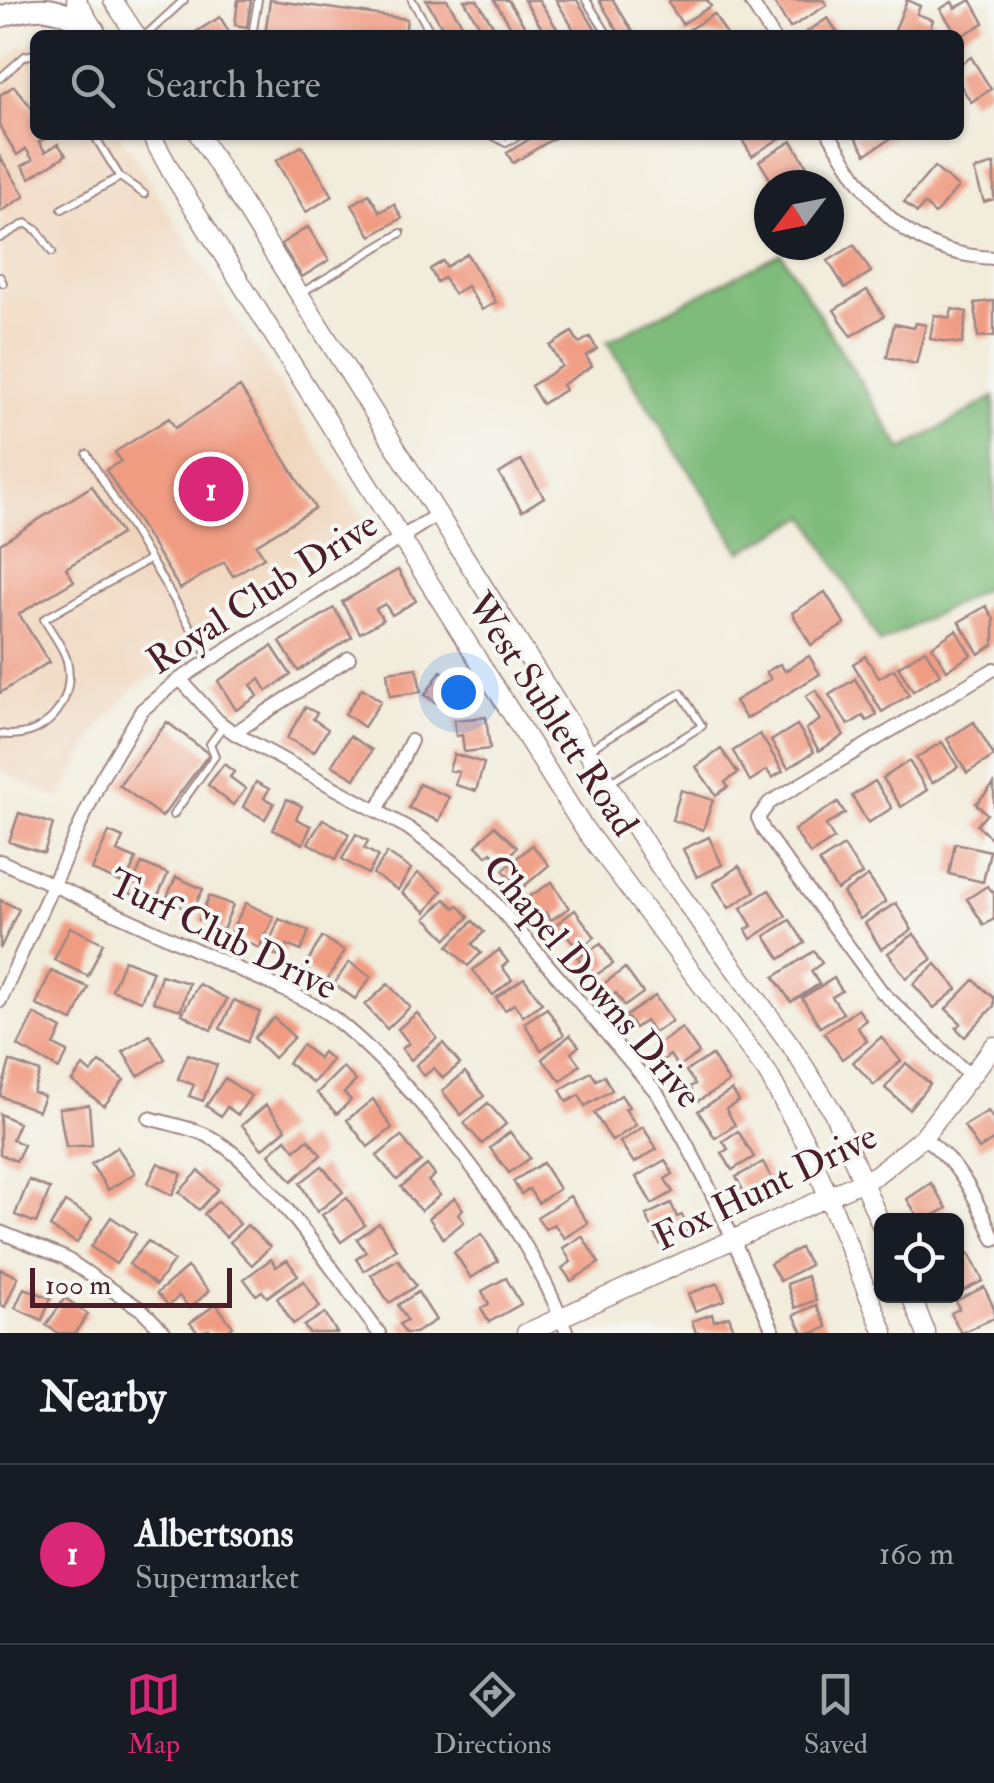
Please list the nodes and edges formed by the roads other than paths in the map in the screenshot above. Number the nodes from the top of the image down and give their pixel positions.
1 (7, 0) edge
2 (76, 0) edge
3 (113, 0) edge
4 (184, 0) edge
5 (258, 0) edge
6 (412, 0) edge
7 (586, 0) edge
8 (750, 0) edge
9 (0, 6) edge
10 (0, 17) edge
11 (92, 30) edge
12 (94, 30) edge
13 (133, 30) edge
14 (151, 30) edge
15 (253, 30) edge
16 (429, 30) edge
17 (605, 30) edge
18 (769, 30) edge
19 (30, 56) edge
20 (0, 78) edge
21 (97, 140) edge
22 (154, 140) edge
23 (203, 140) edge
24 (833, 140) edge
25 (120, 177) junction
26 (144, 194) dead end
27 (62, 209) dead end
28 (401, 233) dead end
29 (0, 238) edge
30 (52, 252) dead end
31 (994, 258) edge
32 (300, 293) junction
33 (87, 454) dead end
34 (438, 514) junction
35 (400, 536) junction
36 (150, 559) junction
37 (350, 658) dead end
38 (210, 659) junction
39 (994, 670) edge
40 (180, 678) junction
41 (229, 729) junction
42 (0, 734) edge
43 (411, 742) dead end
44 (587, 751) junction
45 (608, 783) junction
46 (377, 810) junction
47 (173, 815) dead end
48 (0, 862) edge
49 (50, 886) junction
50 (0, 1002) edge
51 (994, 1046) edge
52 (970, 1076) junction
53 (149, 1118) dead end
54 (922, 1137) junction
55 (863, 1183) junction
56 (829, 1198) junction
57 (876, 1213) edge
58 (0, 1232) edge
59 (994, 1238) edge
60 (734, 1242) junction
61 (913, 1303) edge
62 (564, 1325) edge
63 (165, 1333) edge
64 (379, 1333) edge
65 (526, 1333) edge
66 (774, 1333) edge
67 (884, 1333) edge
68 (926, 1333) edge

1 - 9 main road
2 - 12 main road
3 - 13 main road
4 - 14 lane
5 - 15 lane
6 - 16 lane
7 - 17 lane
8 - 18 street
10 - 11 main road
19 - 20 lane
21 - 25 lane
22 - 35 main road, West Sublett Road
23 - 32 main road, West Sublett Road
24 - 31 street
25 - 26 lane
25 - 27 lane
28 - 32 lane
29 - 30 lane
32 - 34 main road, West Sublett Road
33 - 36 lane
34 - 35 street, Royal Club Drive
34 - 44 main road, West Sublett Road
35 - 38 street, Royal Club Drive
35 - 56 main road, West Sublett Road
36 - 38 lane
36 - 42 lane
37 - 41 street
38 - 40 street, Royal Club Drive
39 - 52 street
40 - 41 street, Chapel Downs Drive
40 - 49 street, Royal Club Drive
41 - 46 street, Chapel Downs Drive
41 - 47 lane
43 - 46 street
44 - 45 main road, West Sublett Road
44 - 45 lane
45 - 55 main road, West Sublett Road
46 - 60 street, Chapel Downs Drive
48 - 49 street, Turf Club Drive
49 - 50 street, Royal Club Drive
49 - 62 street, Turf Club Drive
51 - 52 main road, Fox Hunt Drive
52 - 54 main road, Fox Hunt Drive
53 - 64 street
54 - 55 main road, Fox Hunt Drive
54 - 59 street
55 - 56 main road, Fox Hunt Drive
55 - 57 main road, West Sublett Road
56 - 60 main road, Fox Hunt Drive
56 - 67 main road, West Sublett Road
58 - 63 street
60 - 62 main road, Fox Hunt Drive
60 - 66 street, Chapel Downs Drive
61 - 68 main road
62 - 65 main road, Fox Hunt Drive

